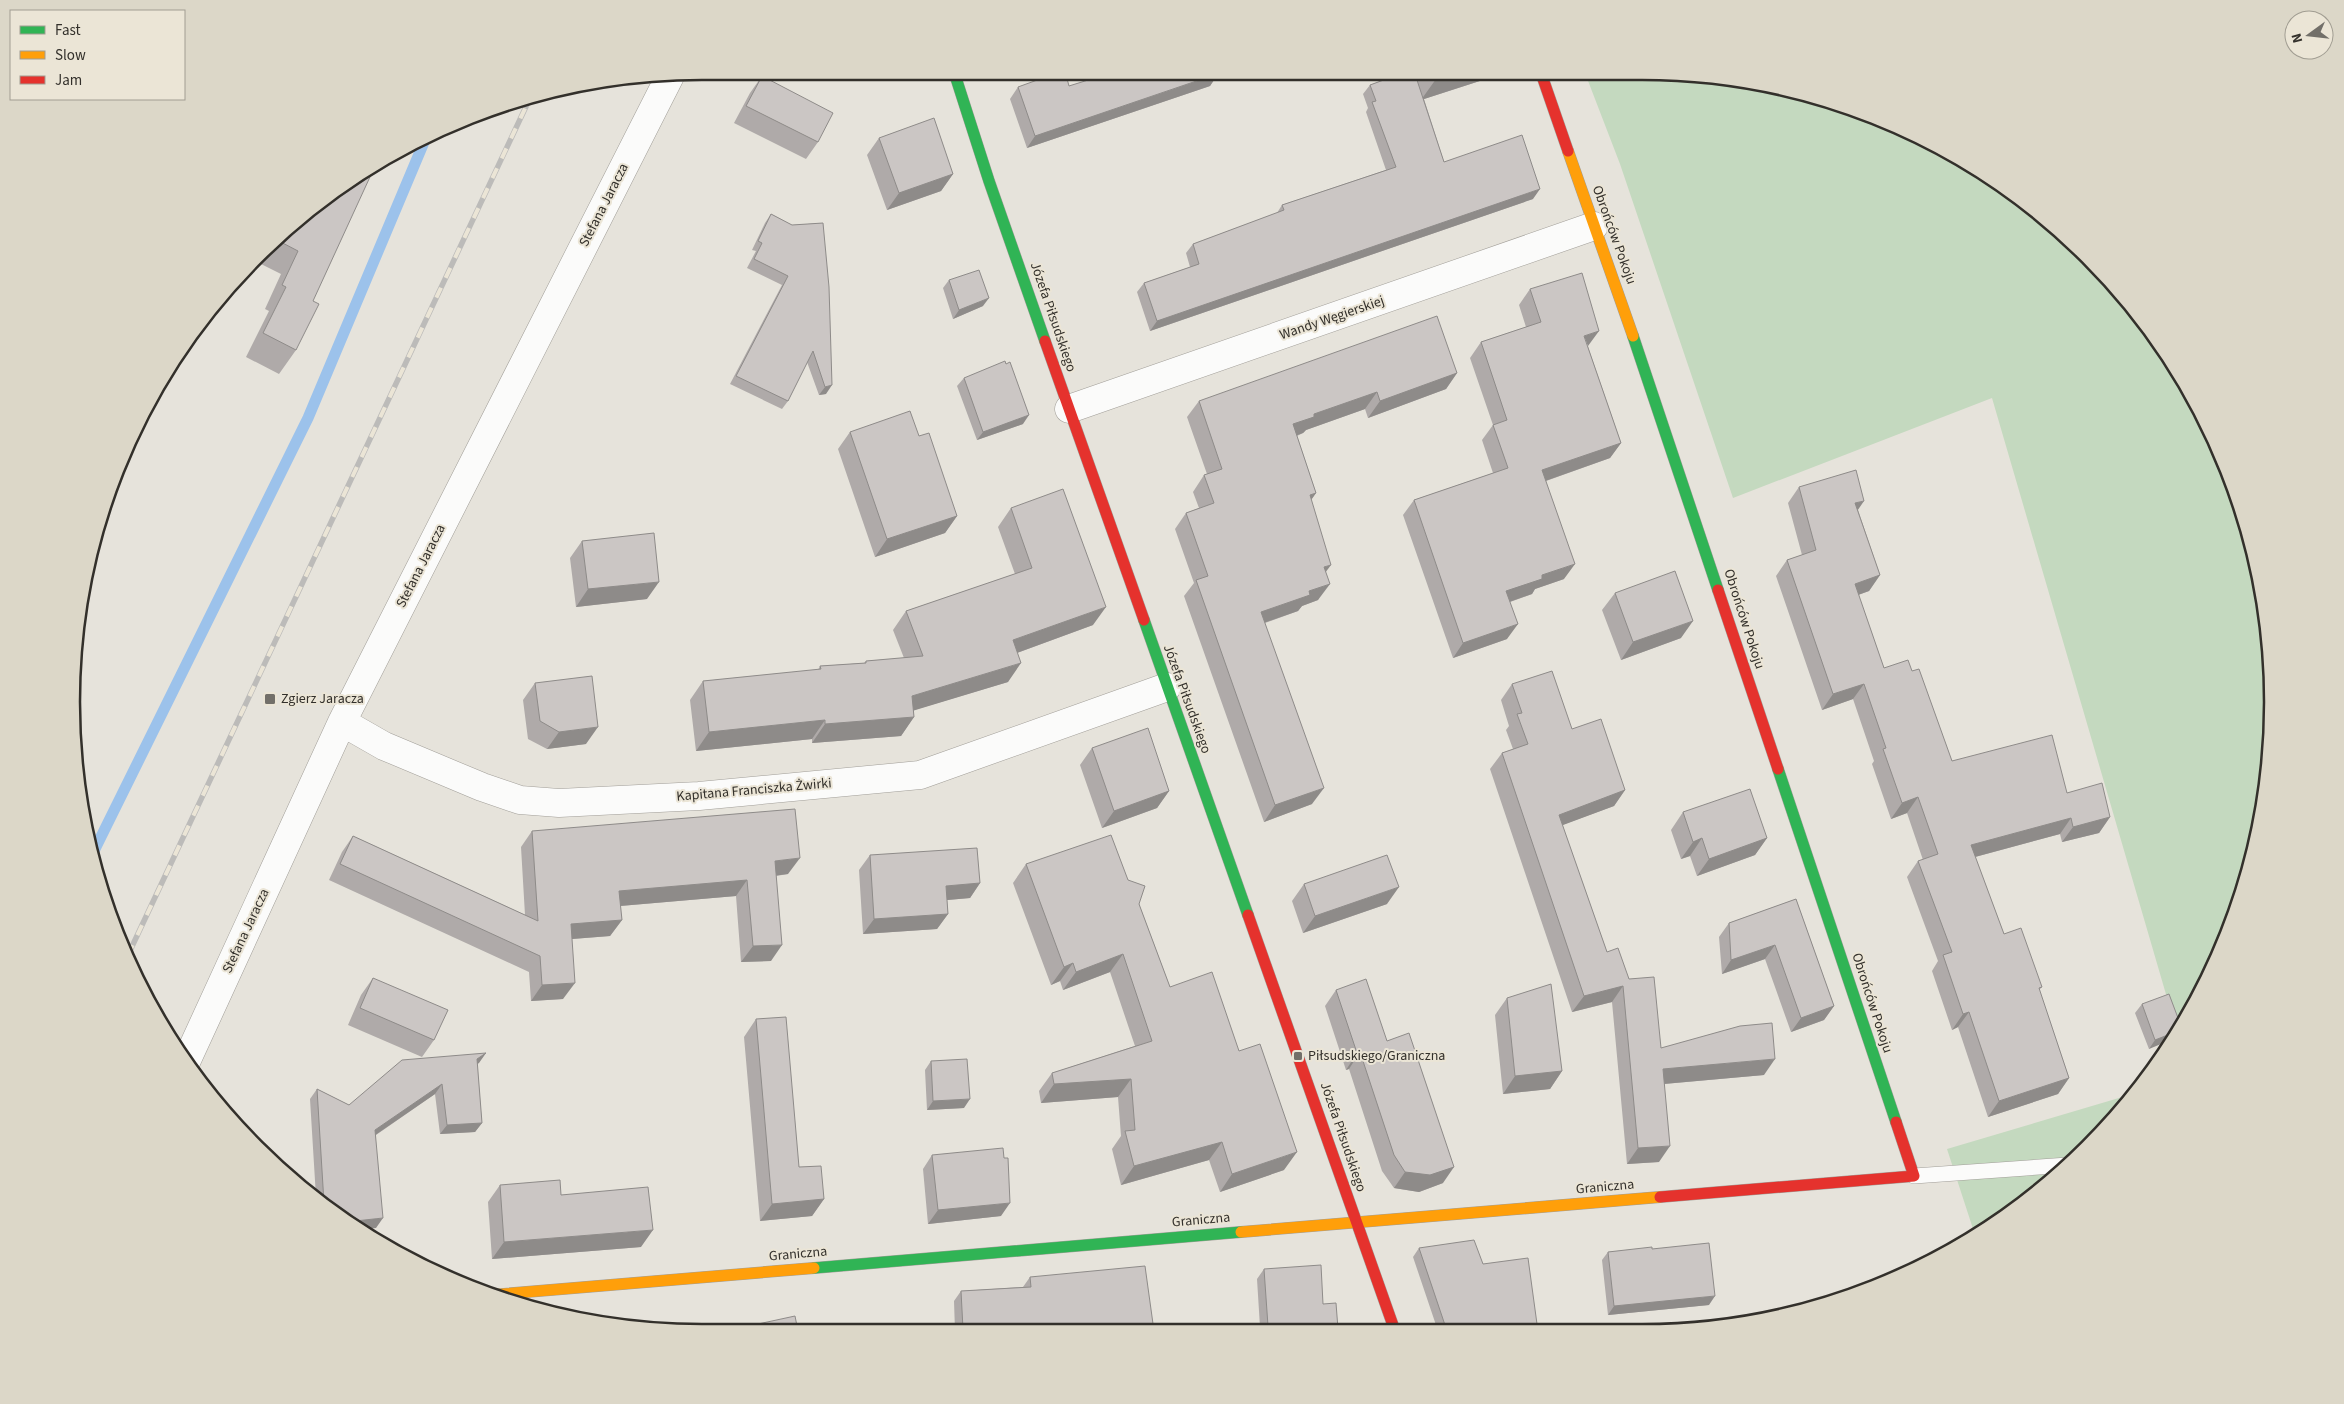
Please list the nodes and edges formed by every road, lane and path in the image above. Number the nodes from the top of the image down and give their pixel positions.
1 (957, 80) edge
2 (1543, 80) edge
3 (668, 81) edge
4 (1594, 226) junction
5 (1069, 409) junction
6 (1167, 687) junction
7 (342, 722) junction
8 (190, 1054) edge
9 (2056, 1166) edge
10 (1914, 1176) junction
11 (1357, 1223) junction
12 (510, 1293) edge
13 (1393, 1324) edge

1 - 5 street, Józefa Piłsudskiego
2 - 4 street, Obrońców Pokoju
3 - 7 street, Stefana Jaracza
4 - 5 street, Wandy Węgierskiej
4 - 10 street, Obrońców Pokoju
5 - 6 street, Józefa Piłsudskiego
6 - 7 street, Kapitana Franciszka Żwirki
6 - 11 street, Józefa Piłsudskiego
7 - 8 street, Stefana Jaracza
9 - 10 lane
10 - 11 street, Graniczna
11 - 12 street, Graniczna
11 - 13 street, Józefa Piłsudskiego

